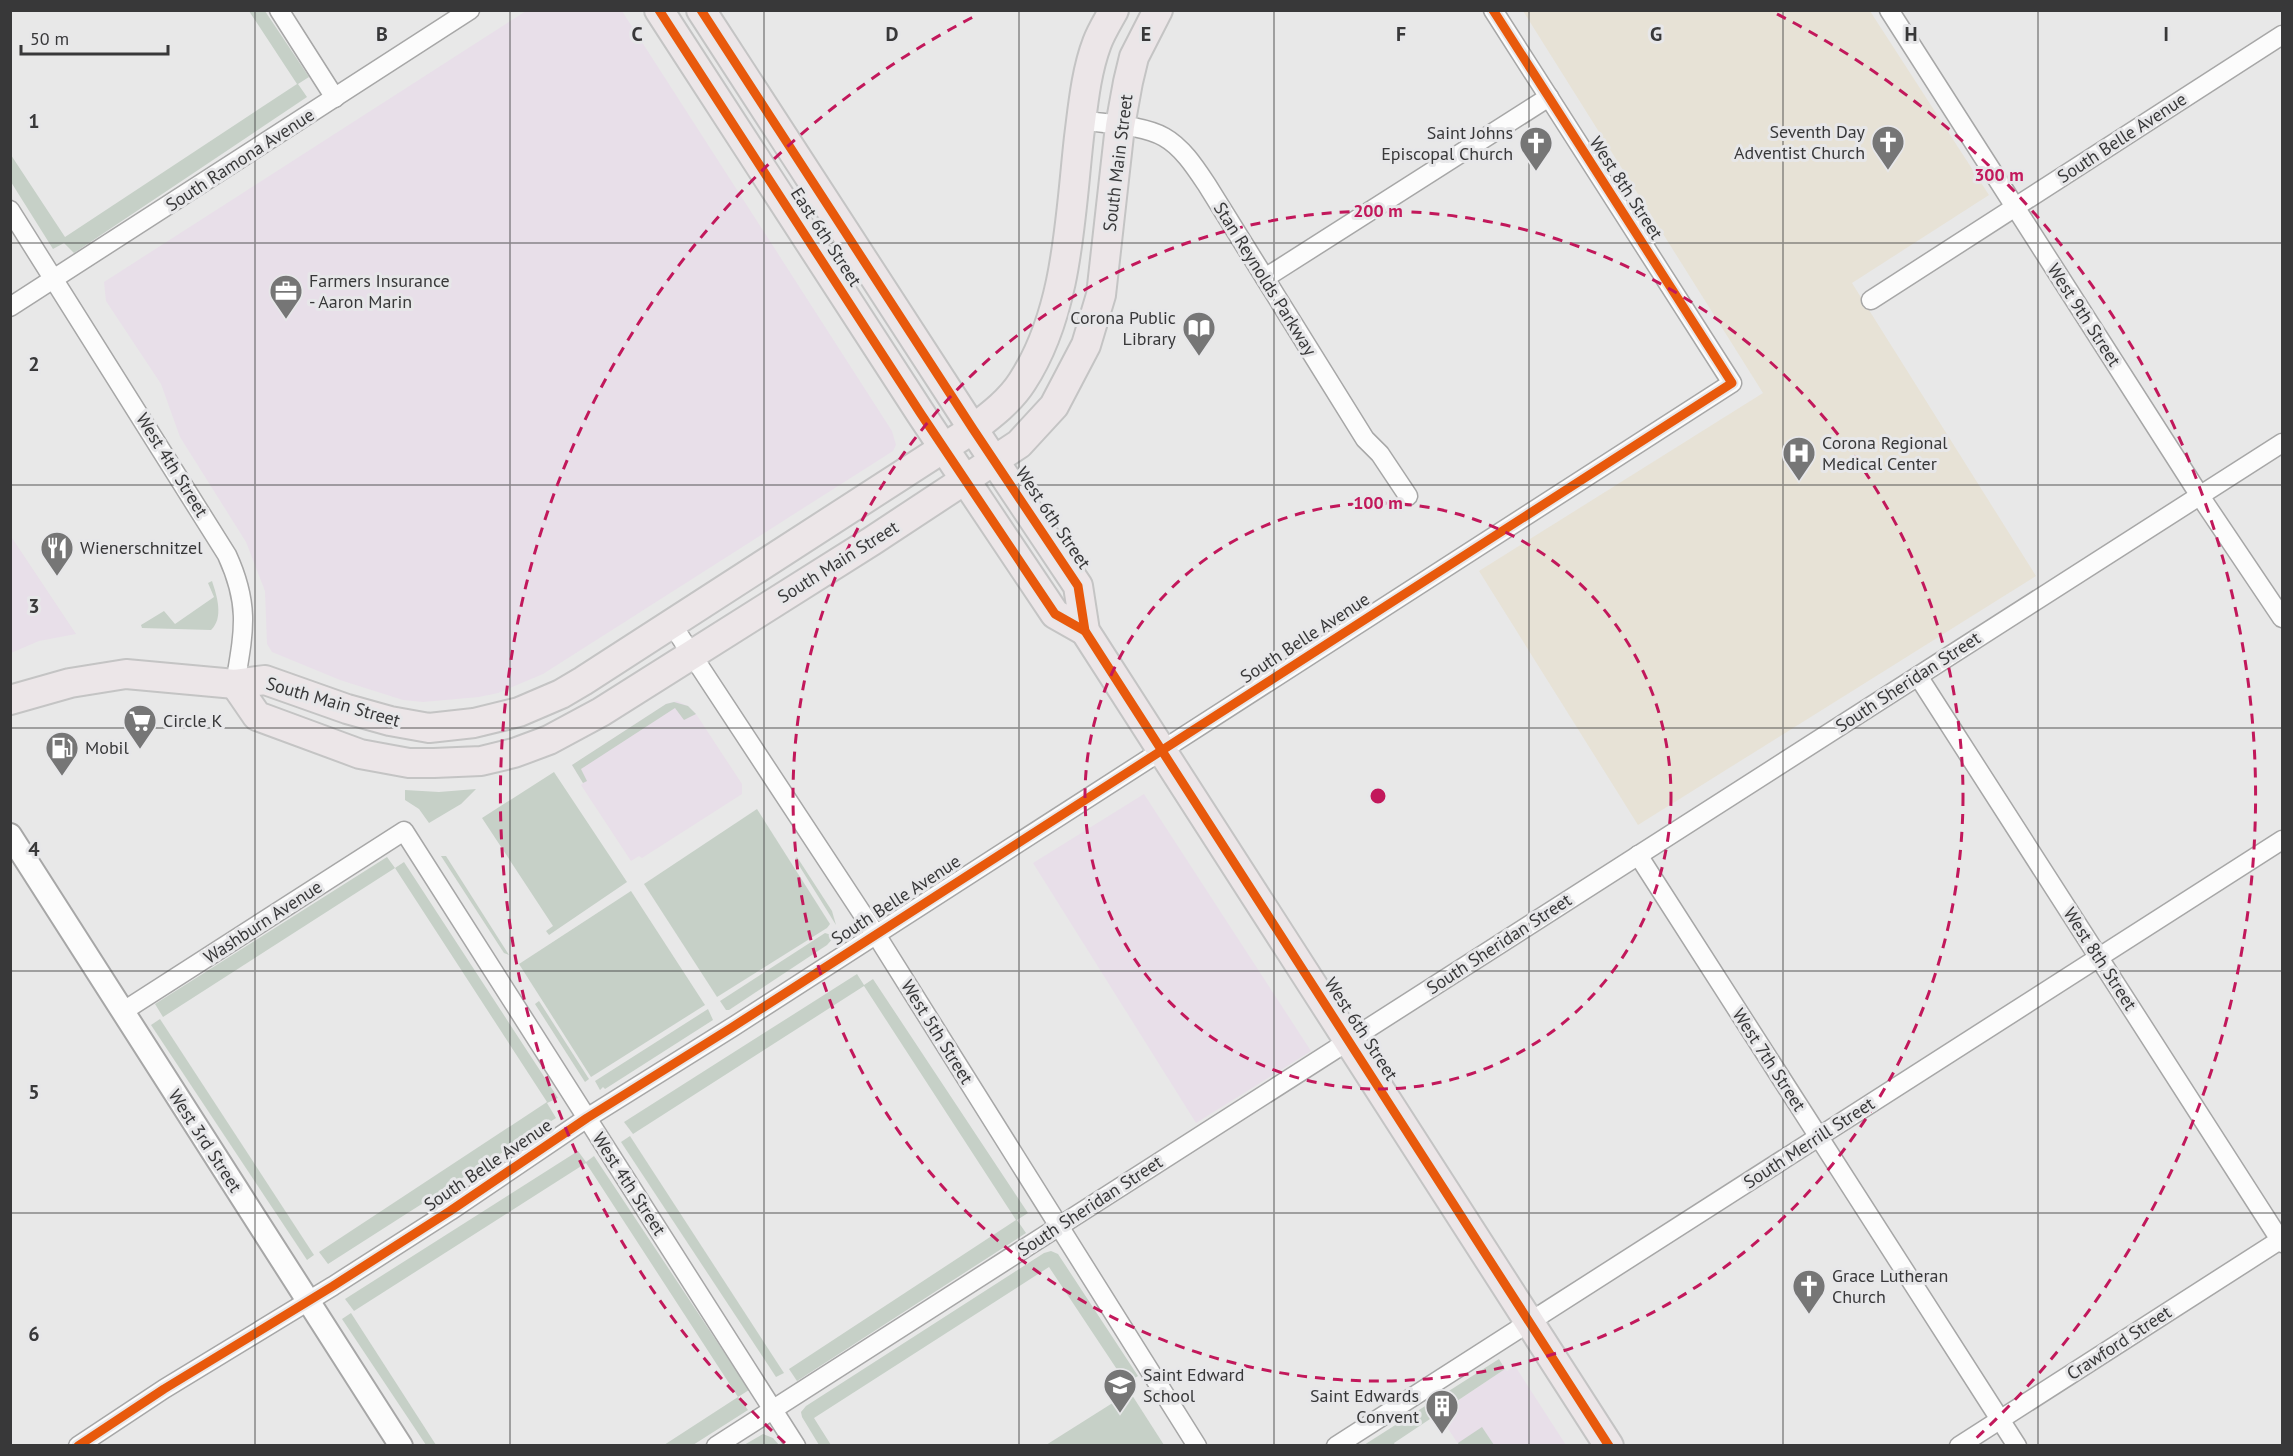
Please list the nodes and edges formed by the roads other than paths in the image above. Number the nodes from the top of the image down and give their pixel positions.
1 (279, 10) edge
2 (470, 10) edge
3 (659, 10) edge
4 (701, 10) edge
5 (1114, 10) edge
6 (1158, 10) edge
7 (1493, 10) edge
8 (1889, 10) edge
9 (2283, 35) edge
10 (1549, 97) junction
11 (335, 98) junction
12 (1081, 120) junction
13 (1120, 126) junction
14 (2015, 207) junction
15 (10, 210) edge
16 (50, 272) junction
17 (1265, 278) junction
18 (1871, 300) dead end
19 (10, 308) edge
20 (1732, 382) joint
21 (973, 429) junction
22 (2283, 443) edge
23 (944, 449) junction
24 (995, 461) junction
25 (966, 481) junction
26 (1408, 496) dead end
27 (2200, 496) junction
28 (2283, 618) edge
29 (671, 623) junction
30 (1085, 631) junction
31 (691, 654) junction
32 (1918, 676) junction
33 (235, 684) junction
34 (10, 700) edge
35 (1160, 751) junction
36 (404, 831) joint
37 (10, 835) edge
38 (2283, 840) edge
39 (1638, 855) junction
40 (875, 933) junction
41 (2099, 957) junction
42 (122, 1012) junction
43 (1349, 1040) junction
44 (586, 1118) junction
45 (1818, 1137) junction
46 (1059, 1226) junction
47 (2281, 1241) edge
48 (309, 1302) junction
49 (1529, 1322) junction
50 (772, 1409) junction
51 (2000, 1419) junction
52 (78, 1446) edge
53 (401, 1446) edge
54 (716, 1446) edge
55 (796, 1446) edge
56 (1197, 1446) edge
57 (1336, 1446) edge
58 (1609, 1446) edge
59 (1959, 1446) edge
60 (2017, 1446) edge

1 - 11 street
2 - 11 street, South Ramona Avenue
3 - 23 main road, East 6th Street
4 - 21 main road, East 6th Street
5 - 12 main road, South Main Street
6 - 13 main road, South Main Street
7 - 10 street, West 8th Street
8 - 14 street, West 9th Street
9 - 14 street, South Belle Avenue
10 - 17 street
10 - 20 street, West 8th Street
11 - 16 street, South Ramona Avenue
12 - 13 street, Stan Reynolds Parkway
12 - 21 main road, South Main Street
13 - 17 street, Stan Reynolds Parkway
13 - 24 main road, South Main Street
14 - 18 street, South Belle Avenue
14 - 27 street, West 9th Street
15 - 16 street, West 4th Street
16 - 19 street, South Ramona Avenue
16 - 33 street, West 4th Street
17 - 26 street, Stan Reynolds Parkway
20 - 35 street, South Belle Avenue
21 - 23 main road, South Main Street
21 - 24 main road, East 6th Street
22 - 27 street, South Sheridan Street
23 - 25 main road, East 6th Street
23 - 29 main road, South Main Street
24 - 25 main road, South Main Street
24 - 30 main road, West 6th Street
25 - 30 main road, West 6th Street
25 - 31 main road, South Main Street
27 - 28 street, West 9th Street
27 - 32 street, South Sheridan Street
29 - 31 street, West 5th Street
29 - 33 main road, South Main Street
30 - 35 main road, West 6th Street
31 - 33 main road, South Main Street
31 - 40 street, West 5th Street
32 - 39 street, South Sheridan Street
32 - 41 street, West 8th Street
33 - 34 main road, South Main Street
35 - 40 street, South Belle Avenue
35 - 43 main road, West 6th Street
36 - 42 street, Washburn Avenue
36 - 44 street, West 4th Street
37 - 42 street, West 3rd Street
38 - 41 street, South Merrill Street
39 - 43 street, South Sheridan Street
39 - 45 street, West 7th Street
40 - 44 street, South Belle Avenue
40 - 46 street, West 5th Street
41 - 45 street, South Merrill Street
41 - 47 street, West 8th Street
42 - 48 street, West 3rd Street
43 - 46 street, South Sheridan Street
43 - 49 main road, West 6th Street
44 - 48 street, South Belle Avenue
44 - 50 street, West 4th Street
45 - 49 street, South Merrill Street
45 - 51 street, West 7th Street
46 - 50 street, South Sheridan Street
46 - 56 street, West 5th Street
47 - 51 street, Crawford Street
48 - 52 street, South Belle Avenue
48 - 53 street, West 3rd Street
49 - 57 street, South Merrill Street
49 - 58 main road, West 6th Street
50 - 54 street, South Sheridan Street
50 - 55 street, West 4th Street
51 - 59 street, Crawford Street
51 - 60 street, West 7th Street

